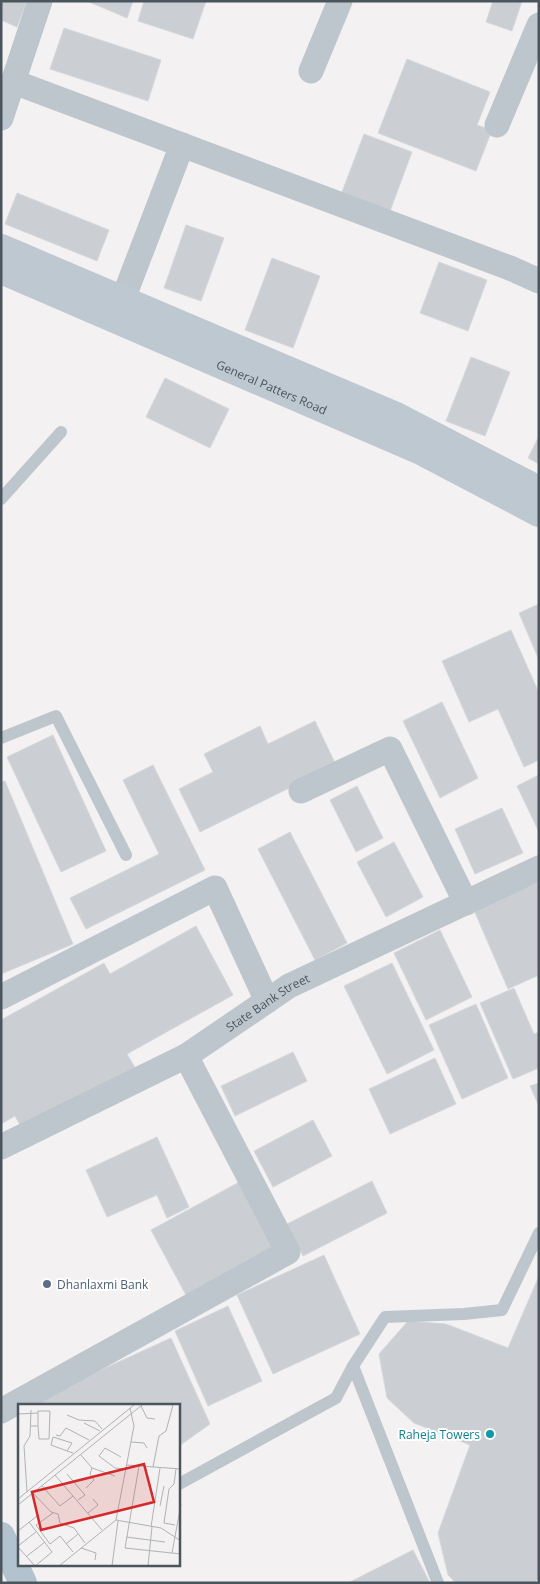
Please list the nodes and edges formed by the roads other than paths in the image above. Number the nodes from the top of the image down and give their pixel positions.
1 (40, 1) edge
2 (340, 1) edge
3 (539, 25) edge
4 (311, 71) dead end
5 (14, 82) junction
6 (1, 118) edge
7 (497, 126) dead end
8 (182, 145) junction
9 (3, 268) edge
10 (539, 281) edge
11 (122, 298) junction
12 (61, 432) dead end
13 (539, 490) edge
14 (1, 499) edge
15 (539, 513) edge
16 (1, 738) edge
17 (301, 791) dead end
18 (126, 855) dead end
19 (539, 868) edge
20 (466, 902) junction
21 (1, 997) edge
22 (267, 1001) junction
23 (186, 1056) junction
24 (1, 1147) edge
25 (539, 1233) edge
26 (353, 1366) junction
27 (1, 1411) edge
28 (180, 1483) edge
29 (1, 1536) edge
30 (18, 1564) edge
31 (438, 1583) edge

1 - 5 street
2 - 4 street
3 - 7 street
5 - 6 street
5 - 8 street
8 - 10 street
8 - 11 street
9 - 11 main road, General Patters Road
9 - 15 main road, General Patters Road
11 - 13 main road, General Patters Road
12 - 14 lane
16 - 18 lane
17 - 20 street
19 - 20 street, State Bank Street
20 - 22 street, State Bank Street
21 - 22 street
22 - 23 street, State Bank Street
23 - 24 street, State Bank Street
23 - 27 street
25 - 26 lane
26 - 28 lane
26 - 31 lane
29 - 30 main road

